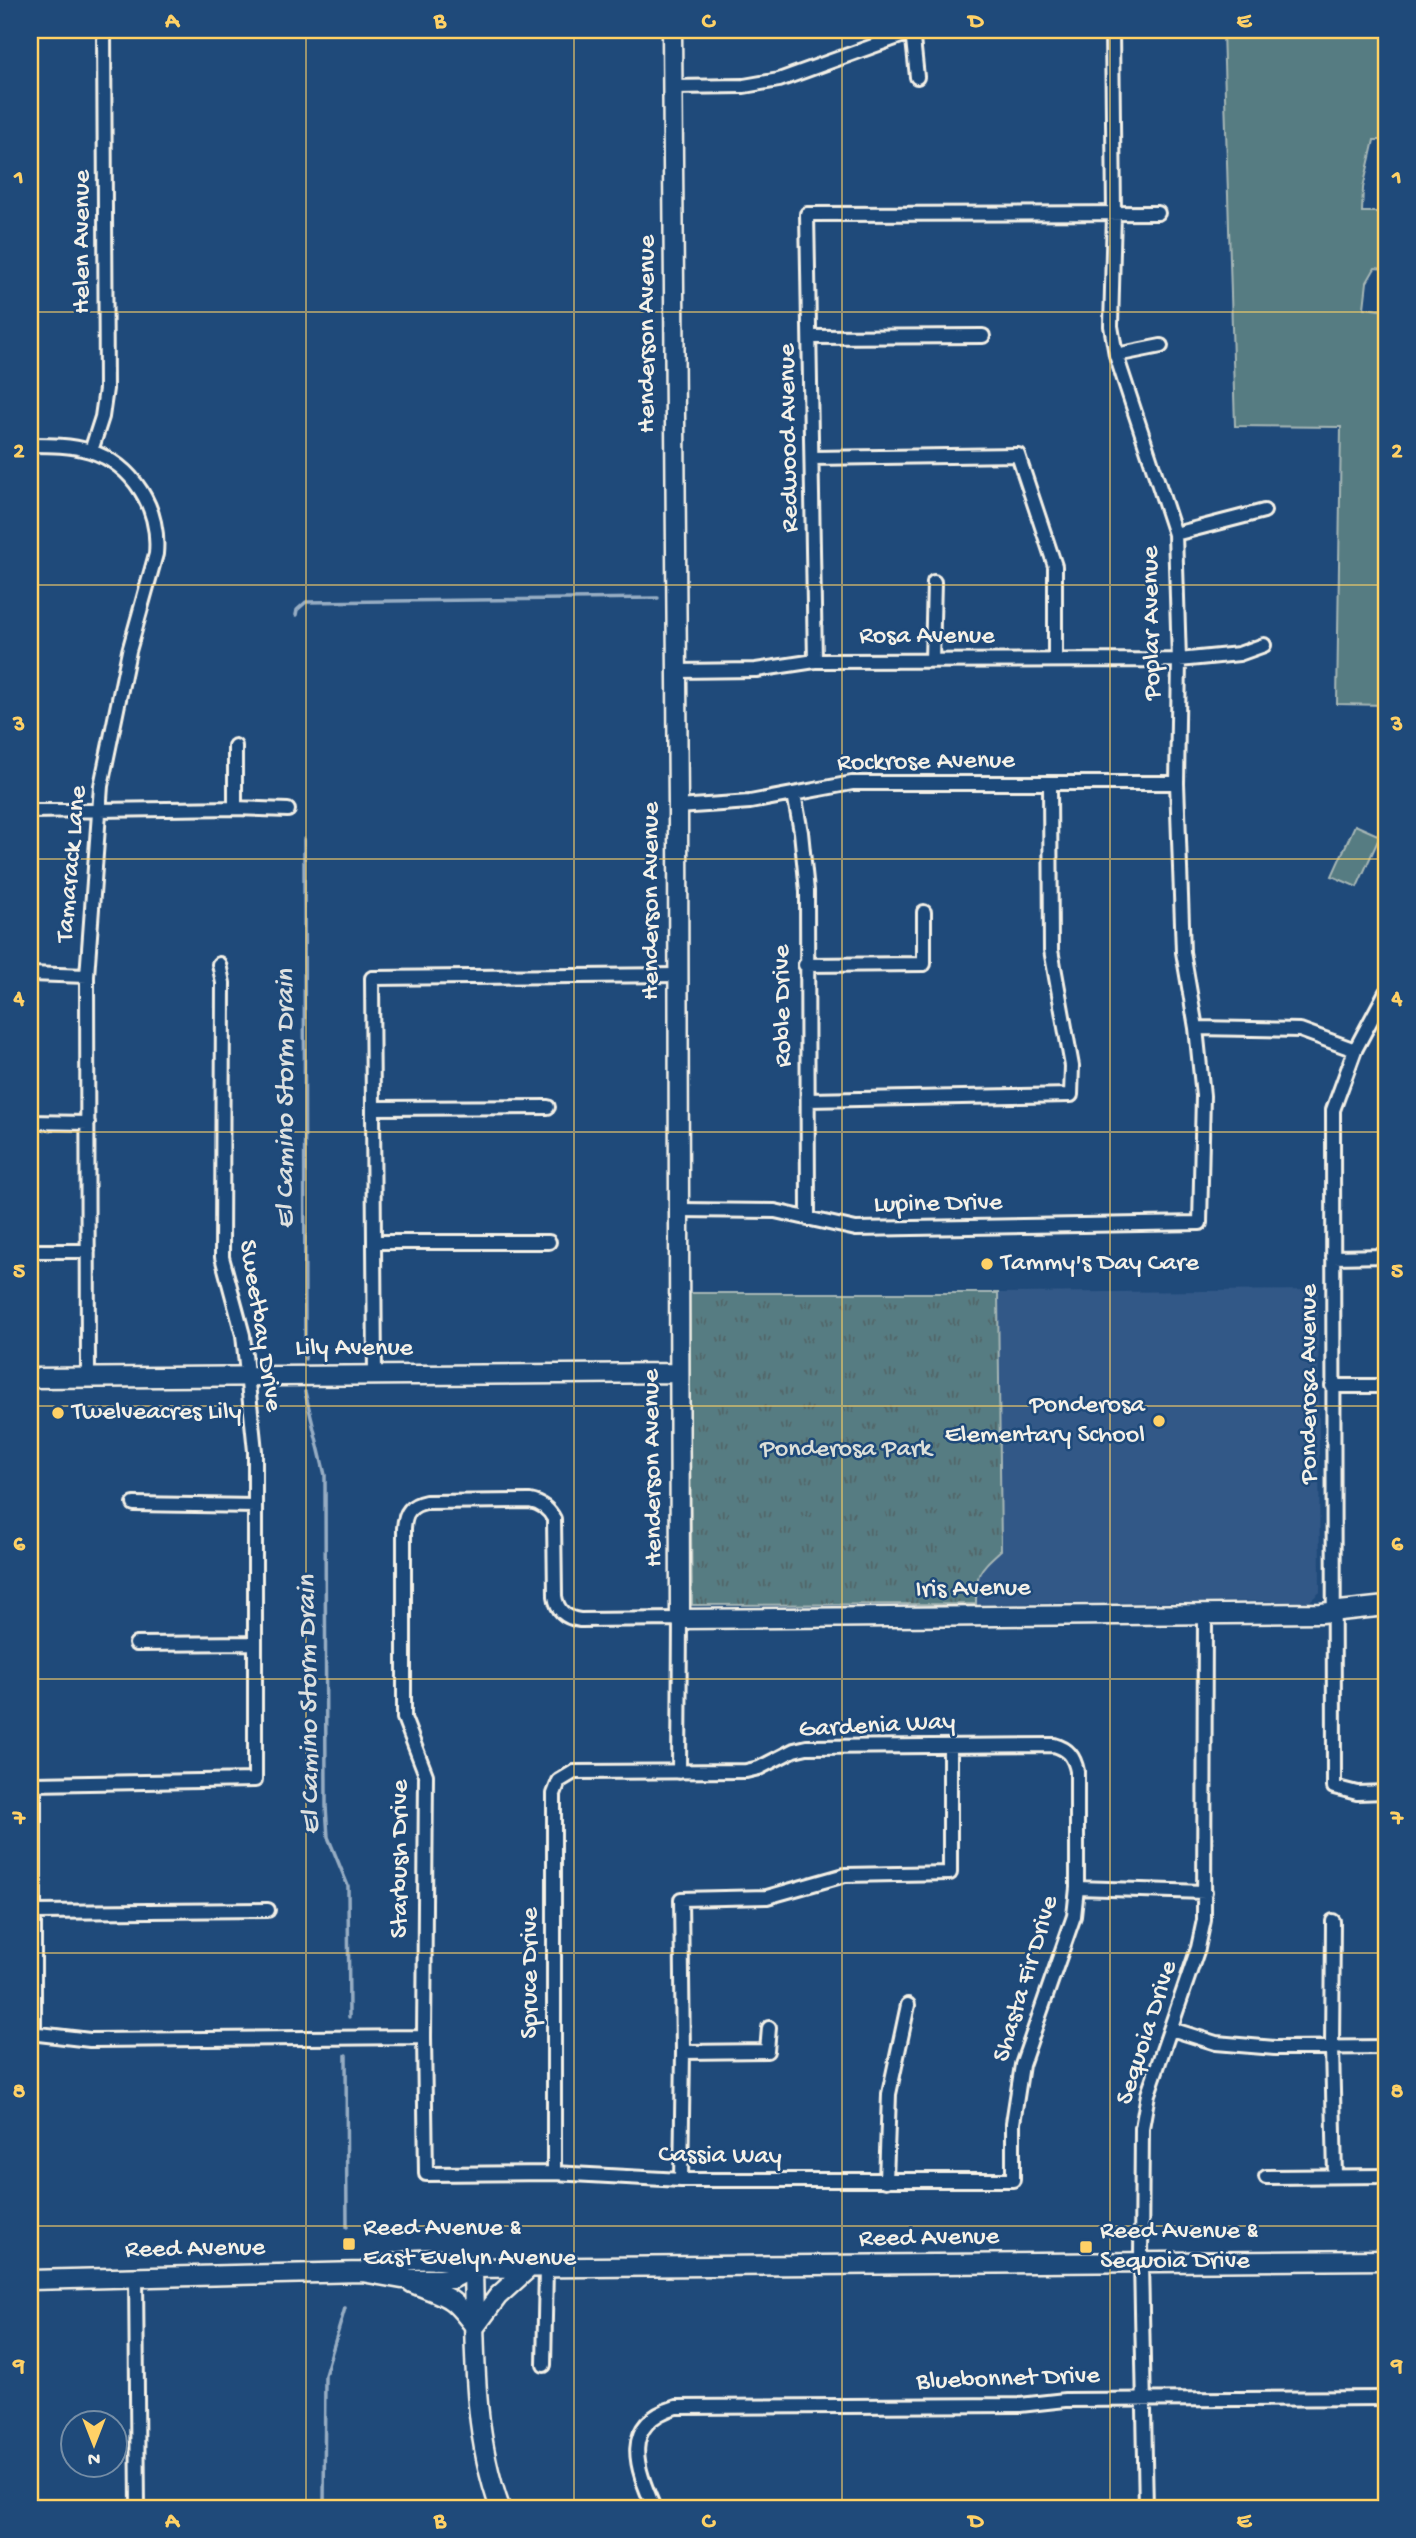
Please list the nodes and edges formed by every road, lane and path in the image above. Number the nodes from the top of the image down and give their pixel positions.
1 (104, 30) edge
2 (672, 30) edge
3 (1112, 30) edge
4 (912, 31) edge
5 (917, 77) dead end
6 (673, 87) junction
7 (1114, 213) junction
8 (1157, 214) dead end
9 (983, 336) dead end
10 (811, 338) junction
11 (1161, 346) dead end
12 (1116, 355) junction
13 (30, 445) edge
14 (91, 451) junction
15 (813, 458) junction
16 (1264, 511) dead end
17 (1175, 534) junction
18 (934, 582) dead end
19 (1264, 645) dead end
20 (1055, 659) junction
21 (932, 660) junction
22 (1179, 660) junction
23 (815, 661) junction
24 (677, 671) junction
25 (235, 746) dead end
26 (1177, 783) junction
27 (1050, 784) junction
28 (794, 794) junction
29 (678, 807) junction
30 (235, 808) junction
31 (99, 810) junction
32 (288, 810) dead end
33 (30, 811) edge
34 (925, 912) dead end
35 (219, 964) dead end
36 (805, 965) junction
37 (30, 974) edge
38 (679, 975) junction
39 (87, 976) junction
40 (1386, 992) edge
41 (1196, 1028) junction
42 (1355, 1051) junction
43 (808, 1100) junction
44 (548, 1107) dead end
45 (374, 1108) junction
46 (30, 1122) edge
47 (88, 1123) junction
48 (680, 1210) junction
49 (808, 1219) junction
50 (1200, 1223) joint
51 (375, 1241) junction
52 (549, 1242) dead end
53 (30, 1251) edge
54 (88, 1251) junction
55 (1333, 1256) junction
56 (1386, 1256) edge
57 (679, 1373) junction
58 (375, 1375) junction
59 (246, 1376) junction
60 (88, 1377) junction
61 (30, 1378) edge
62 (1386, 1385) edge
63 (1332, 1386) junction
64 (134, 1504) dead end
65 (255, 1506) junction
66 (411, 1508) joint
67 (1386, 1605) edge
68 (1334, 1612) junction
69 (1205, 1614) junction
70 (680, 1619) junction
71 (255, 1643) junction
72 (136, 1644) dead end
73 (950, 1745) junction
74 (1069, 1752) joint
75 (679, 1772) junction
76 (565, 1776) joint
77 (1386, 1792) edge
78 (1077, 1888) junction
79 (1205, 1892) junction
80 (268, 1910) dead end
81 (34, 1912) junction
82 (1333, 1921) dead end
83 (908, 2005) dead end
84 (769, 2028) dead end
85 (1171, 2029) junction
86 (32, 2033) edge
87 (424, 2037) junction
88 (1386, 2047) edge
89 (1332, 2048) junction
90 (683, 2052) junction
91 (554, 2173) junction
92 (426, 2174) joint
93 (1335, 2176) junction
94 (1386, 2176) edge
95 (1266, 2177) dead end
96 (681, 2180) junction
97 (1013, 2180) joint
98 (886, 2181) junction
99 (1386, 2260) edge
100 (1141, 2262) junction
101 (473, 2268) junction
102 (537, 2268) junction
103 (362, 2272) junction
104 (136, 2277) junction
105 (402, 2279) junction
106 (30, 2280) edge
107 (475, 2328) junction
108 (544, 2365) dead end
109 (1386, 2398) edge
110 (1145, 2400) junction
111 (138, 2508) edge
112 (500, 2508) edge
113 (654, 2508) edge
114 (1146, 2508) edge

1 - 14 street, Helen Avenue
2 - 6 street, Henderson Avenue
3 - 7 street, Poplar Avenue
4 - 5 street
4 - 6 street
6 - 24 street, Henderson Avenue
7 - 8 street
7 - 10 street, Redwood Avenue
7 - 12 street, Poplar Avenue
9 - 10 street
10 - 15 street, Redwood Avenue
11 - 12 street
12 - 17 street, Poplar Avenue
13 - 14 street, Tamarack Lane
14 - 31 street, Tamarack Lane
15 - 20 street
15 - 23 street, Redwood Avenue
16 - 17 street
17 - 22 street, Poplar Avenue
18 - 21 street
19 - 22 street, Rosa Avenue
20 - 21 street, Rosa Avenue
20 - 22 street, Rosa Avenue
21 - 23 street, Rosa Avenue
22 - 26 street, Poplar Avenue
23 - 24 street, Rosa Avenue
24 - 29 street, Henderson Avenue
25 - 30 street
26 - 27 street, Rockrose Avenue
26 - 41 street, Poplar Avenue
27 - 28 street, Rockrose Avenue
27 - 43 street
28 - 29 street, Rockrose Avenue
28 - 36 street, Roble Drive
29 - 38 street, Henderson Avenue
30 - 31 street
30 - 32 street
31 - 33 street
31 - 39 street, Tamarack Lane
34 - 36 street
35 - 59 street, Sweetbay Drive
36 - 43 street, Roble Drive
37 - 39 street
38 - 45 street
38 - 48 street, Henderson Avenue
39 - 47 street, Tamarack Lane
40 - 42 street, Ponderosa Avenue
41 - 42 street
41 - 50 street, Poplar Avenue
42 - 55 street, Ponderosa Avenue
43 - 49 street, Roble Drive
44 - 45 street
45 - 51 street
46 - 47 street
47 - 54 street, Tamarack Lane
48 - 49 street, Lupine Drive
48 - 57 street, Henderson Avenue
49 - 50 street, Lupine Drive
51 - 52 street
51 - 58 street
53 - 54 street
54 - 60 street, Tamarack Lane
55 - 56 street
55 - 63 street, Ponderosa Avenue
57 - 58 street, Lily Avenue
57 - 70 street, Henderson Avenue
58 - 59 street, Lily Avenue
59 - 60 street, Lily Avenue
59 - 65 street, Sweetbay Drive
60 - 61 street, Lily Avenue
62 - 63 street
63 - 68 street, Ponderosa Avenue
64 - 65 street
65 - 71 street, Sweetbay Drive
66 - 70 street, Iris Avenue
66 - 87 street, Starbush Drive
67 - 68 street, Iris Avenue
68 - 69 street, Iris Avenue
68 - 77 street, Ponderosa Avenue
69 - 70 street, Iris Avenue
69 - 79 street, Sequoia Drive
70 - 75 street, Henderson Avenue
71 - 72 street
71 - 81 street, Sweetbay Drive
73 - 74 street, Gardenia Way
73 - 75 street, Gardenia Way
73 - 90 street
74 - 78 street, Shasta Fir Drive
75 - 76 street, Gardenia Way
76 - 91 street, Spruce Drive
78 - 79 street
78 - 97 street, Shasta Fir Drive
79 - 85 street, Sequoia Drive
80 - 81 street
81 - 86 street
82 - 89 street
83 - 98 street
84 - 90 street
85 - 89 street
85 - 100 street, Sequoia Drive
86 - 87 street
87 - 92 street, Starbush Drive
88 - 89 street
89 - 93 street
90 - 96 street
91 - 92 street, Cassia Way
91 - 96 street, Cassia Way
93 - 94 street
93 - 95 street
96 - 98 street, Cassia Way
97 - 98 street, Cassia Way
99 - 100 street, Reed Avenue
100 - 102 street, Reed Avenue
100 - 110 street, Sequoia Drive
101 - 102 street, Reed Avenue
101 - 103 street, Reed Avenue
101 - 105 street, Reed Avenue
101 - 107 street
102 - 107 street
102 - 108 street
103 - 104 street, Reed Avenue
103 - 105 street, Reed Avenue
104 - 106 street, Reed Avenue
104 - 111 street
105 - 107 street
107 - 112 street
109 - 110 street, Bluebonnet Drive
110 - 113 street, Bluebonnet Drive
110 - 114 street, Sequoia Drive

